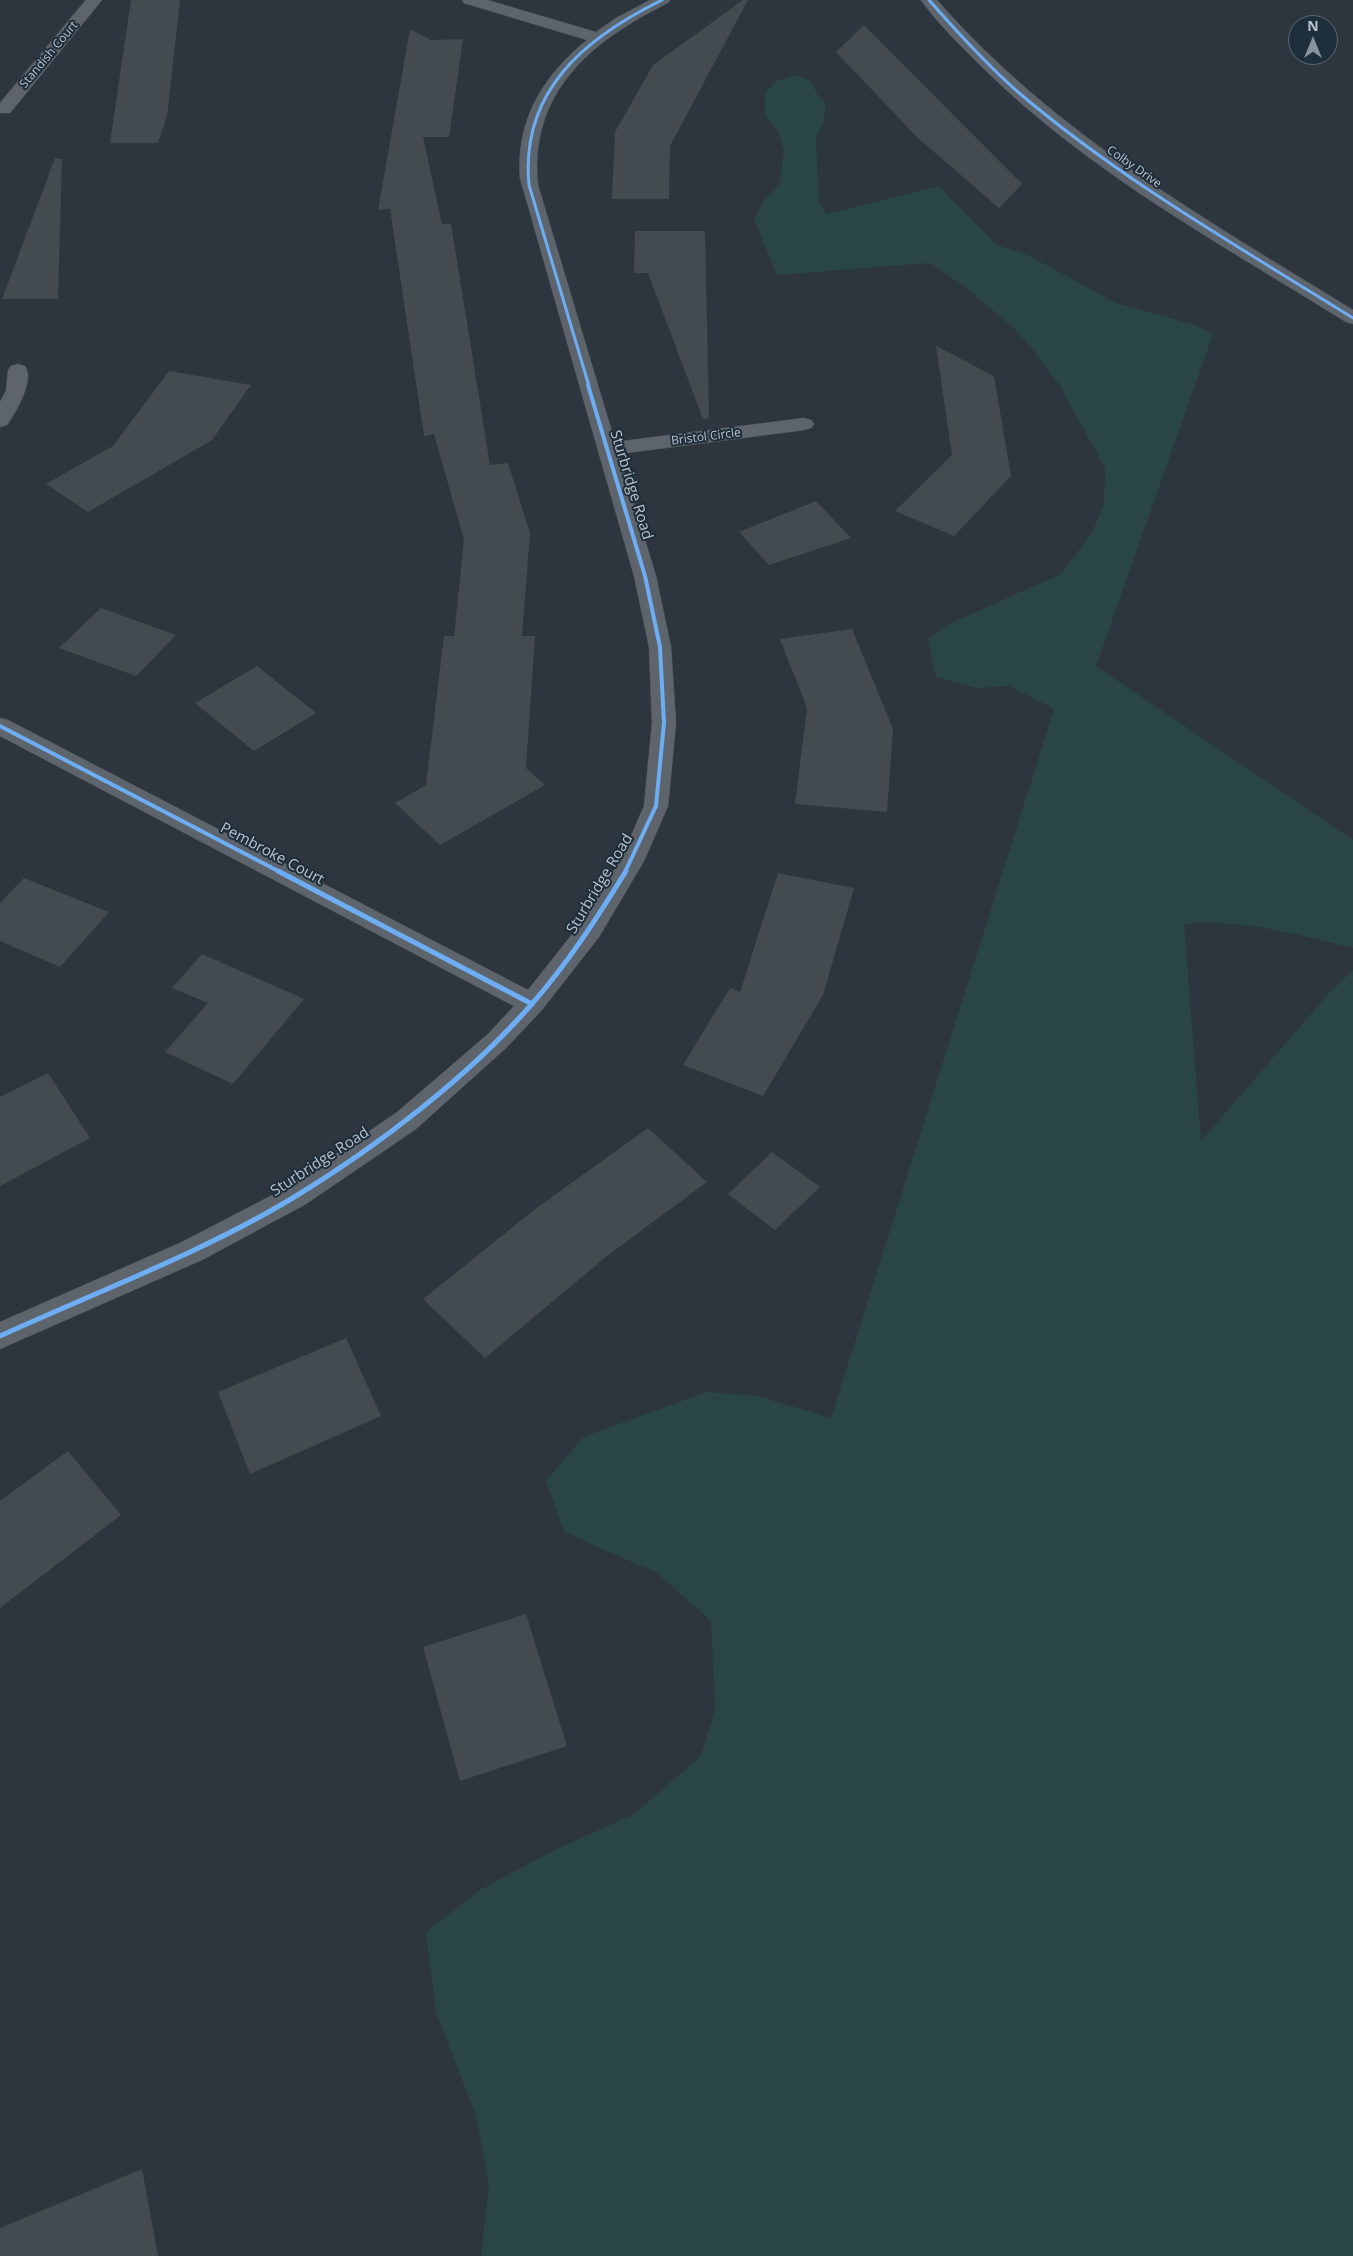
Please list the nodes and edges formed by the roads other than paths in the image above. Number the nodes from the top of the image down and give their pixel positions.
1 (94, 0) edge
2 (470, 0) edge
3 (662, 0) edge
4 (929, 0) edge
5 (598, 38) junction
6 (4, 109) dead end
7 (1353, 318) edge
8 (18, 370) dead end
9 (0, 422) edge
10 (804, 424) dead end
11 (607, 449) junction
12 (0, 726) edge
13 (532, 1004) junction
14 (0, 1336) edge

1 - 6 street, Standish Court
2 - 5 street
3 - 5 street, Sturbridge Road
4 - 7 street, Colby Drive
5 - 11 street, Sturbridge Road
8 - 9 street
10 - 11 street, Bristol Circle
11 - 13 street, Sturbridge Road
12 - 13 street, Pembroke Court
13 - 14 street, Sturbridge Road

